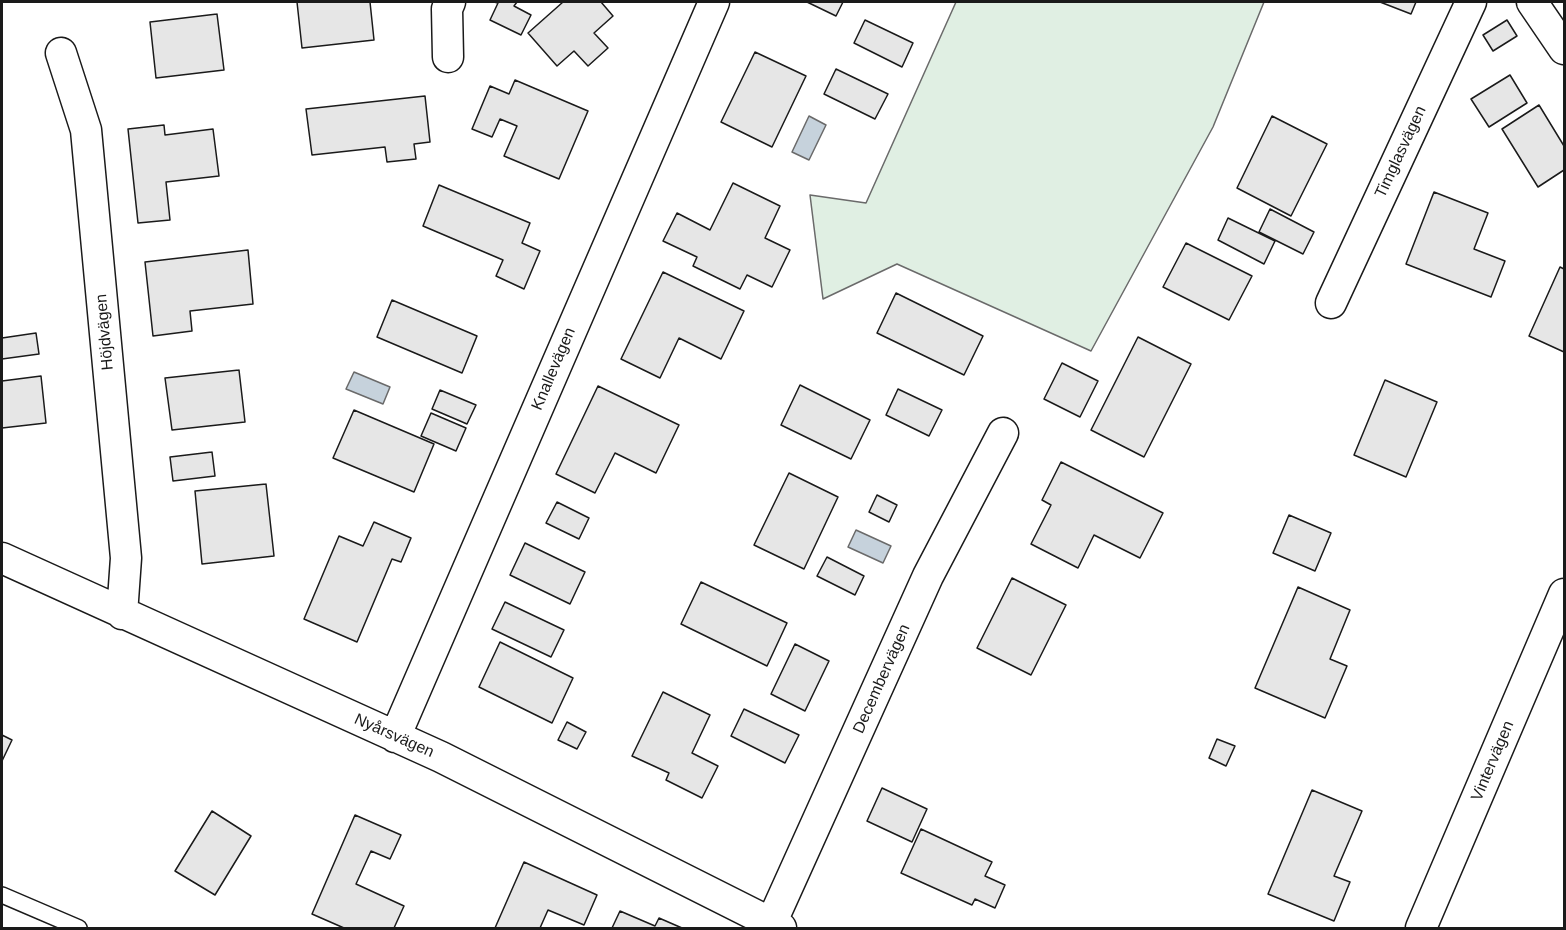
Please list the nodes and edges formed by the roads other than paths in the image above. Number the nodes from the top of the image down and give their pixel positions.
1 (450, 2) edge
2 (714, 2) edge
3 (1471, 2) edge
4 (1532, 2) edge
5 (1564, 49) edge
6 (61, 53) dead end
7 (448, 57) dead end
8 (1331, 303) dead end
9 (1003, 433) dead end
10 (2, 558) edge
11 (1564, 594) edge
12 (122, 614) junction
13 (395, 737) junction
14 (2, 895) edge
15 (773, 927) edge
16 (79, 928) edge
17 (1421, 928) edge

1 - 7 street
2 - 13 street, Knallevägen
3 - 8 street, Timglasvägen
4 - 5 street
6 - 12 street, Höjdvägen
9 - 15 street, Decembervägen
10 - 12 street, Nyårsvägen
11 - 17 street, Vintervägen
12 - 13 street, Nyårsvägen
13 - 15 street, Nyårsvägen
14 - 16 lane

